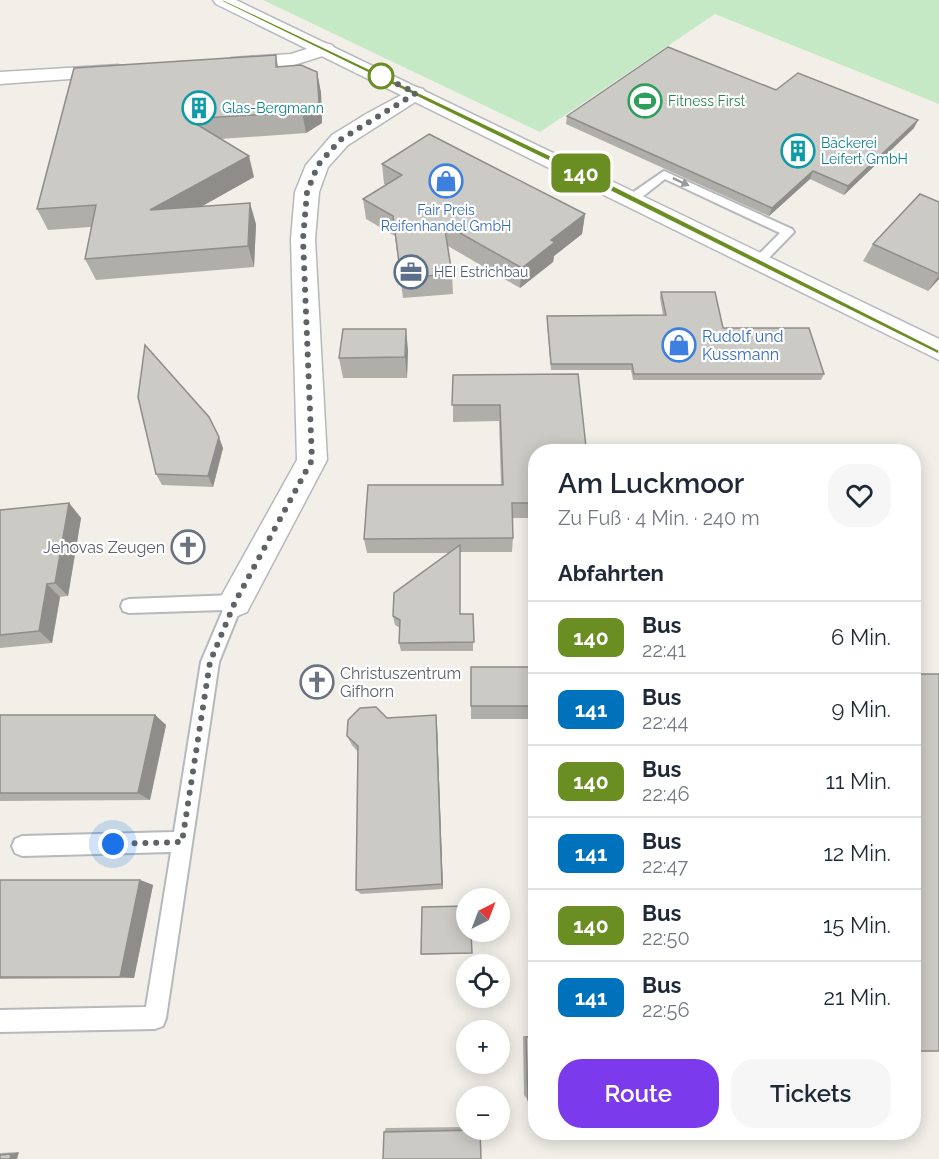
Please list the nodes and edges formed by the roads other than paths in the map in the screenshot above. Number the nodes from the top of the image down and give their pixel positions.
1 (222, 0) edge
2 (309, 56) junction
3 (211, 66) edge
4 (141, 70) edge
5 (0, 78) edge
6 (416, 93) junction
7 (633, 198) junction
8 (759, 261) junction
9 (939, 350) edge
10 (235, 602) junction
11 (129, 606) dead end
12 (182, 842) junction
13 (22, 846) dead end
14 (0, 1021) edge

1 - 2 street
2 - 3 street
2 - 6 street
4 - 5 street
6 - 7 street
6 - 10 street
7 - 8 street
7 -> 8 lane
8 - 9 street
10 - 11 lane
10 - 12 lane
12 - 13 lane
12 - 14 lane

